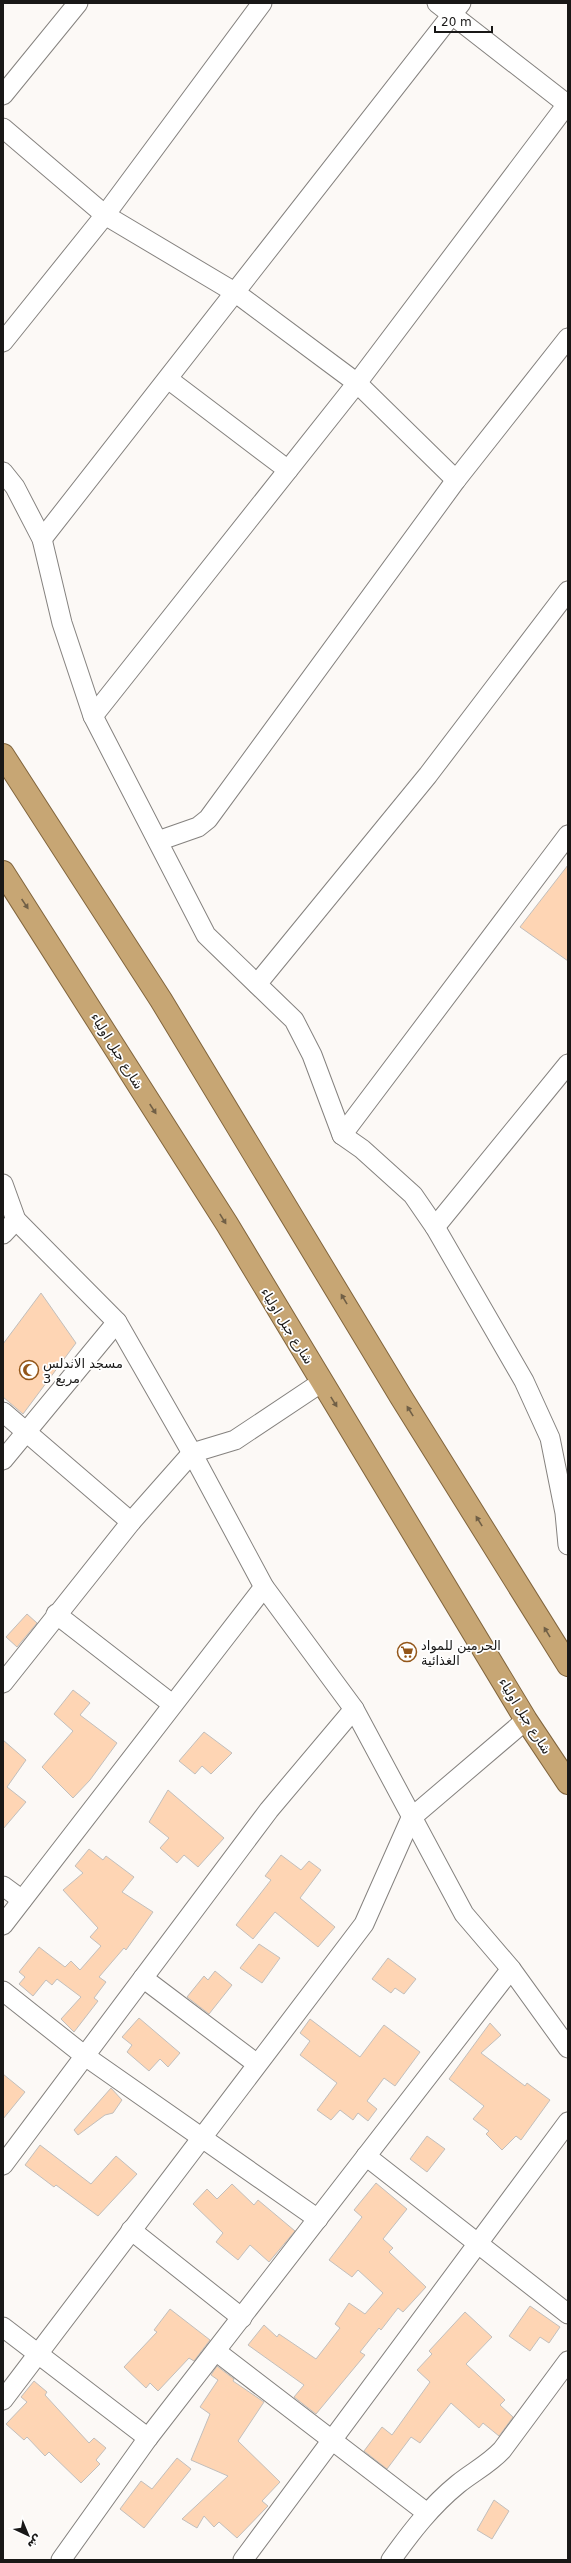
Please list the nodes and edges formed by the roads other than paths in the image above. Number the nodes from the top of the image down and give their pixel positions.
1 (78, 3) edge
2 (262, 3) edge
3 (437, 3) edge
4 (456, 9) edge
5 (3, 95) edge
6 (568, 104) edge
7 (3, 128) edge
8 (105, 215) junction
9 (236, 293) junction
10 (568, 338) edge
11 (3, 342) edge
12 (168, 379) junction
13 (357, 383) junction
14 (288, 470) junction
15 (3, 472) edge
16 (456, 480) junction
17 (42, 539) junction
18 (568, 592) edge
19 (93, 716) junction
20 (3, 755) edge
21 (568, 835) edge
22 (158, 841) junction
23 (3, 872) edge
24 (257, 984) junction
25 (568, 1064) edge
26 (342, 1135) junction
27 (3, 1184) edge
28 (16, 1220) junction
29 (435, 1227) junction
30 (3, 1234) edge
31 (117, 1322) junction
32 (322, 1382) junction
33 (3, 1412) edge
34 (24, 1433) junction
35 (192, 1453) junction
36 (3, 1460) edge
37 (566, 1511) edge
38 (131, 1522) junction
39 (568, 1545) edge
40 (264, 1587) junction
41 (56, 1614) junction
42 (568, 1665) edge
43 (3, 1683) edge
44 (172, 1704) junction
45 (354, 1709) junction
46 (526, 1720) junction
47 (568, 1783) edge
48 (411, 1818) junction
49 (3, 1886) edge
50 (22, 1900) junction
51 (3, 1925) edge
52 (511, 1969) junction
53 (143, 1978) junction
54 (3, 1990) edge
55 (568, 2048) edge
56 (85, 2056) junction
57 (257, 2064) junction
58 (568, 2122) edge
59 (201, 2137) junction
60 (366, 2156) junction
61 (3, 2165) edge
62 (318, 2220) junction
63 (131, 2230) junction
64 (479, 2245) junction
65 (568, 2314) edge
66 (242, 2318) junction
67 (3, 2327) edge
68 (217, 2352) junction
69 (38, 2353) junction
70 (568, 2361) edge
71 (3, 2400) edge
72 (148, 2438) junction
73 (332, 2442) junction
74 (427, 2513) junction
75 (60, 2560) edge
76 (243, 2560) edge
77 (391, 2560) edge

1 - 5 street
2 - 8 street
3 - 4 street
4 - 6 street
4 - 9 street
6 - 13 street
7 - 8 street
8 - 9 street
8 - 11 street
9 - 12 street
9 - 13 street
10 - 16 street
12 - 14 street
12 - 17 street
13 - 14 street
13 - 16 street
14 - 19 street
15 - 17 street
16 - 22 street
17 - 19 street
18 - 24 street
19 - 22 street
42 -> 20 highway
21 - 26 street
22 - 24 street
23 -> 32 highway, شارع جبل اولياء
24 - 26 street
25 - 29 street
26 - 29 street
27 - 28 street
28 - 30 street
28 - 31 street
29 - 37 street
31 - 34 street
31 - 35 street
32 - 35 street
32 -> 46 highway, شارع جبل اولياء
33 - 34 street
34 - 36 street
34 - 38 street
35 - 38 street
35 - 40 street
37 - 39 street
38 - 41 street
40 - 44 street
40 - 45 street
41 - 43 street
41 - 44 street
44 - 50 street
45 - 48 street
45 - 53 street
46 - 47 highway, شارع جبل اولياء
46 - 48 street
48 - 52 street
48 - 57 street
49 - 50 street
50 - 51 street
52 - 55 street
52 - 60 street
53 - 56 street
53 - 57 street
54 - 56 street
56 - 59 street
56 - 61 street
57 - 59 street
58 - 64 street
59 - 62 street
59 - 63 street
60 - 62 street
60 - 64 street
62 - 66 street
63 - 66 street
63 - 69 street
64 - 65 street
64 - 73 street
66 - 68 street
67 - 69 street
68 - 72 street
68 - 73 street
69 - 71 street
69 - 72 street
70 - 74 street
72 - 75 street
73 - 74 street
73 - 76 street
74 - 77 street

